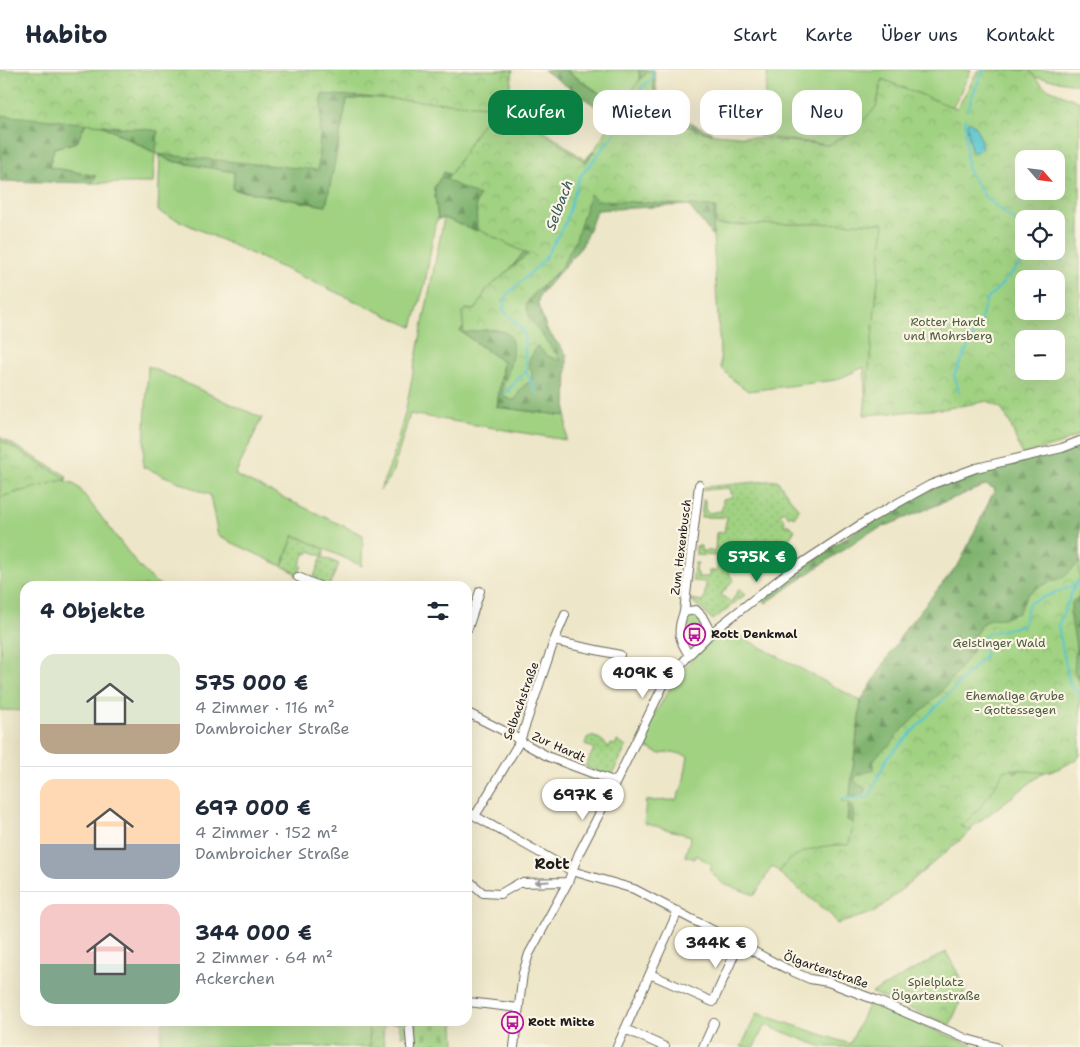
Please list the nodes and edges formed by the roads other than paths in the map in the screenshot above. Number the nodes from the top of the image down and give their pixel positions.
1 (1080, 441) edge
2 (699, 485) dead end
3 (298, 577) dead end
4 (307, 581) edge
5 (480, 591) dead end
6 (684, 612) junction
7 (565, 615) dead end
8 (472, 616) edge
9 (712, 633) junction
10 (554, 641) junction
11 (620, 654) dead end
12 (688, 655) junction
13 (472, 715) edge
14 (520, 741) junction
15 (616, 782) junction
16 (472, 813) edge
17 (472, 815) edge
18 (572, 871) junction
19 (568, 882) junction
20 (472, 883) edge
21 (678, 911) junction
22 (740, 944) junction
23 (650, 974) junction
24 (472, 1002) edge
25 (519, 1008) junction
26 (714, 1023) dead end
27 (409, 1026) edge
28 (625, 1028) junction
29 (411, 1047) edge
30 (514, 1047) edge
31 (617, 1047) edge
32 (666, 1047) edge
33 (703, 1047) edge
34 (996, 1047) edge

1 - 9 street
2 - 6 street, Zum Hexenbusch
3 - 4 street
5 - 8 street
6 - 9 street, Zum Hexenbusch
6 - 12 street, Zum Hexenbusch
7 - 10 street, Selbachstraße
9 - 12 street
10 - 11 street
10 - 14 street, Selbachstraße
12 - 15 street
13 - 14 street, Zur Hardt
14 - 15 street, Zur Hardt
14 - 16 street, Selbachstraße
15 - 18 street
17 - 18 street, Ölgartenstraße
18 - 19 street
18 - 21 street, Ölgartenstraße
19 -> 20 street
19 - 25 street
21 - 22 street, Ölgartenstraße
21 - 23 street
22 - 23 street
22 - 34 street, Ölgartenstraße
23 - 28 street
24 - 25 street
25 - 30 street
26 - 33 street
27 - 29 street
28 - 31 street
28 - 32 street

